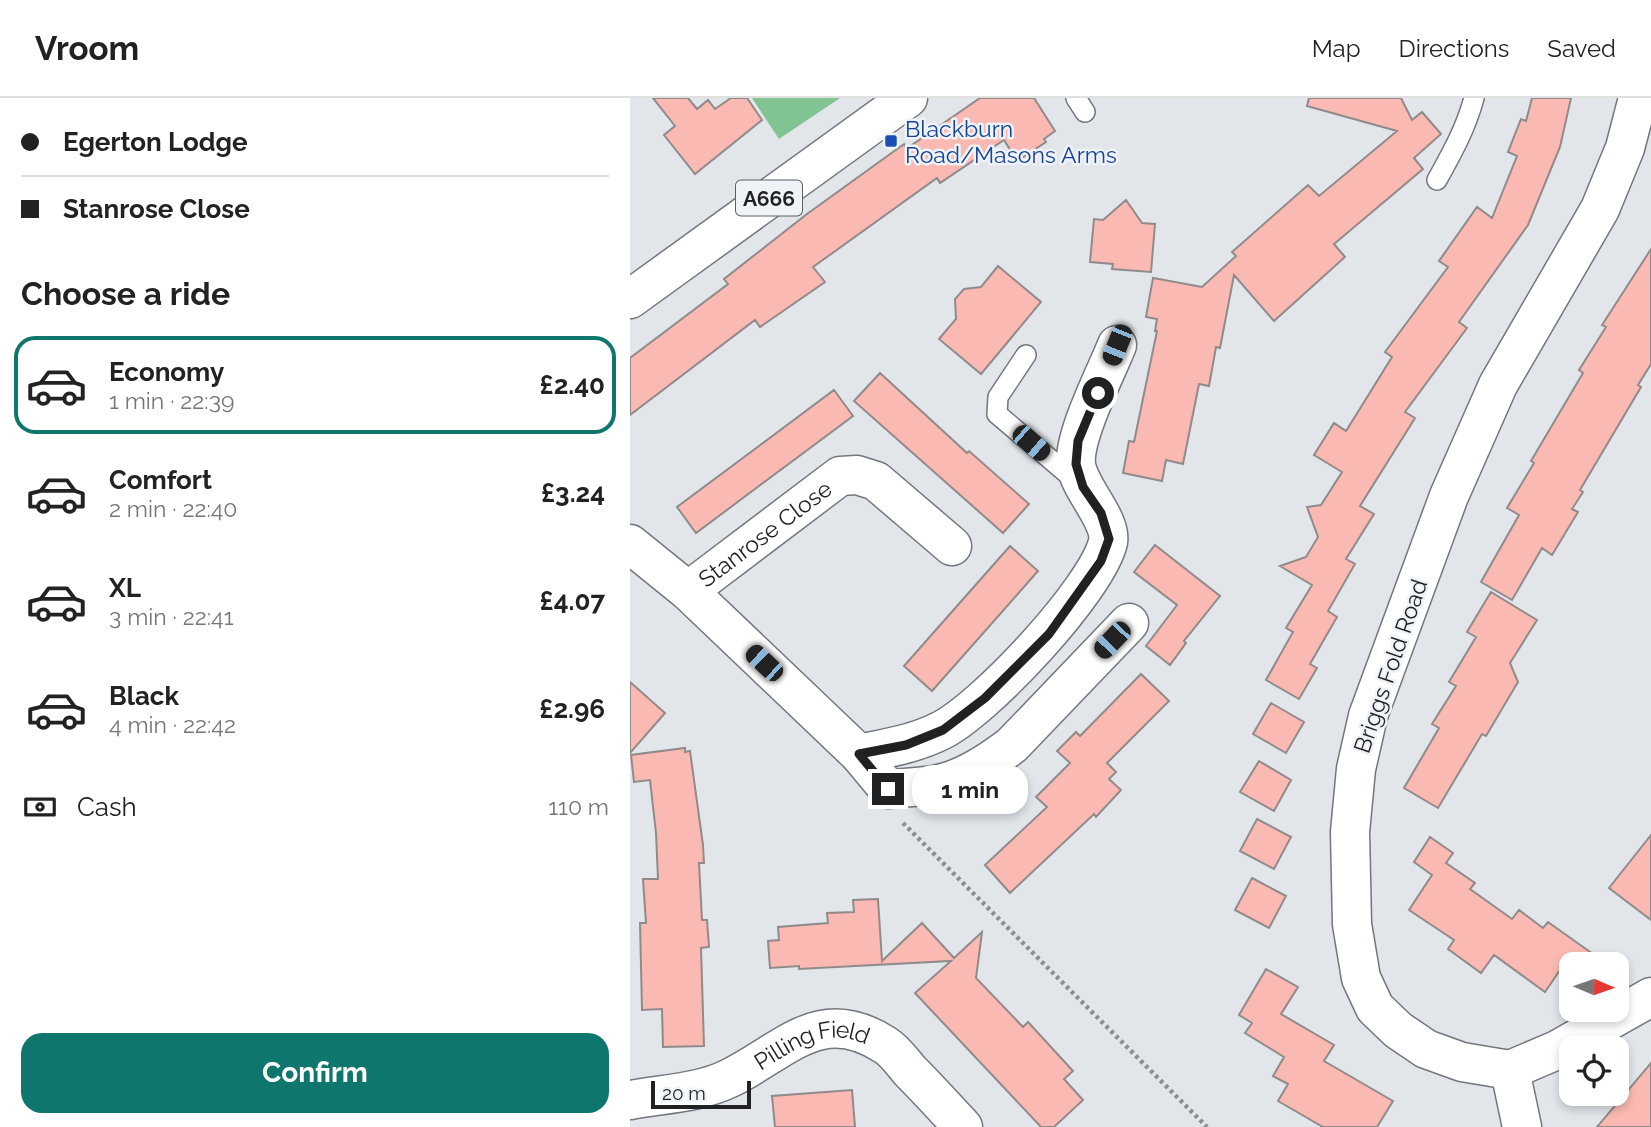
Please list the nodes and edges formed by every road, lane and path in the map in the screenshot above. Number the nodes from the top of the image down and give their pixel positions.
1 (908, 98) edge
2 (1474, 98) edge
3 (1638, 98) edge
4 (1437, 180) dead end
5 (630, 299) edge
6 (1117, 345) dead end
7 (1026, 355) dead end
8 (1083, 487) junction
9 (630, 544) edge
10 (952, 546) dead end
11 (688, 591) junction
12 (1129, 623) dead end
13 (859, 754) junction
14 (888, 789) junction
15 (1651, 997) edge
16 (1510, 1070) junction
17 (630, 1100) edge
18 (963, 1127) edge
19 (1207, 1127) edge
20 (1522, 1127) edge

1 - 5 main road, A666
2 - 4 lane
3 - 16 main road, Briggs Fold Road
6 - 8 main road
7 - 8 lane
8 - 13 main road
9 - 11 main road, Stanrose Close
10 - 11 main road, Stanrose Close
11 - 13 main road, Stanrose Close
12 - 14 main road
13 - 14 main road, Stanrose Close
14 - 19 path
15 - 16 main road
16 - 20 main road
17 - 18 main road, Pilling Field

